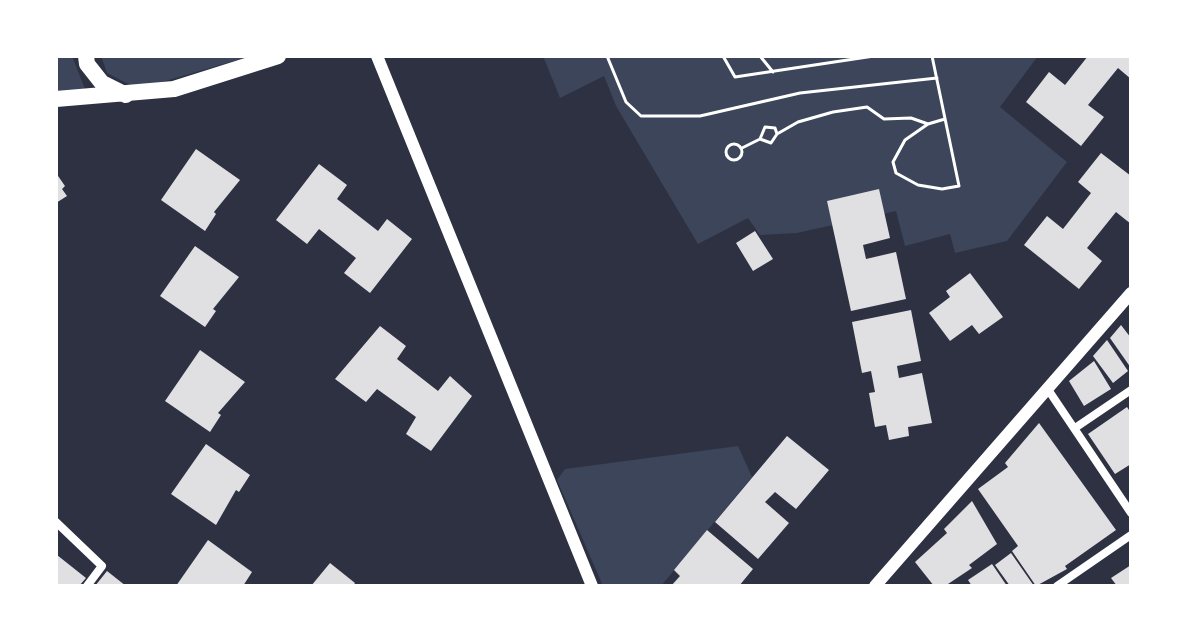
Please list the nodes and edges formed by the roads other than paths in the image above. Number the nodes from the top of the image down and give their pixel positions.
1 (86, 56) edge
2 (278, 56) edge
3 (377, 56) edge
4 (127, 95) junction
5 (56, 99) edge
6 (1131, 293) edge
7 (1131, 390) edge
8 (1049, 391) junction
9 (1075, 428) junction
10 (1131, 513) edge
11 (56, 522) edge
12 (1131, 535) edge
13 (87, 586) edge
14 (592, 586) edge
15 (875, 586) edge
16 (1057, 586) edge

1 - 4 main road
2 - 4 main road
3 - 14 street
4 - 5 main road
6 - 8 street
7 - 9 street
8 - 9 street
8 - 15 street
9 - 10 street
11 - 13 street
12 - 16 street

